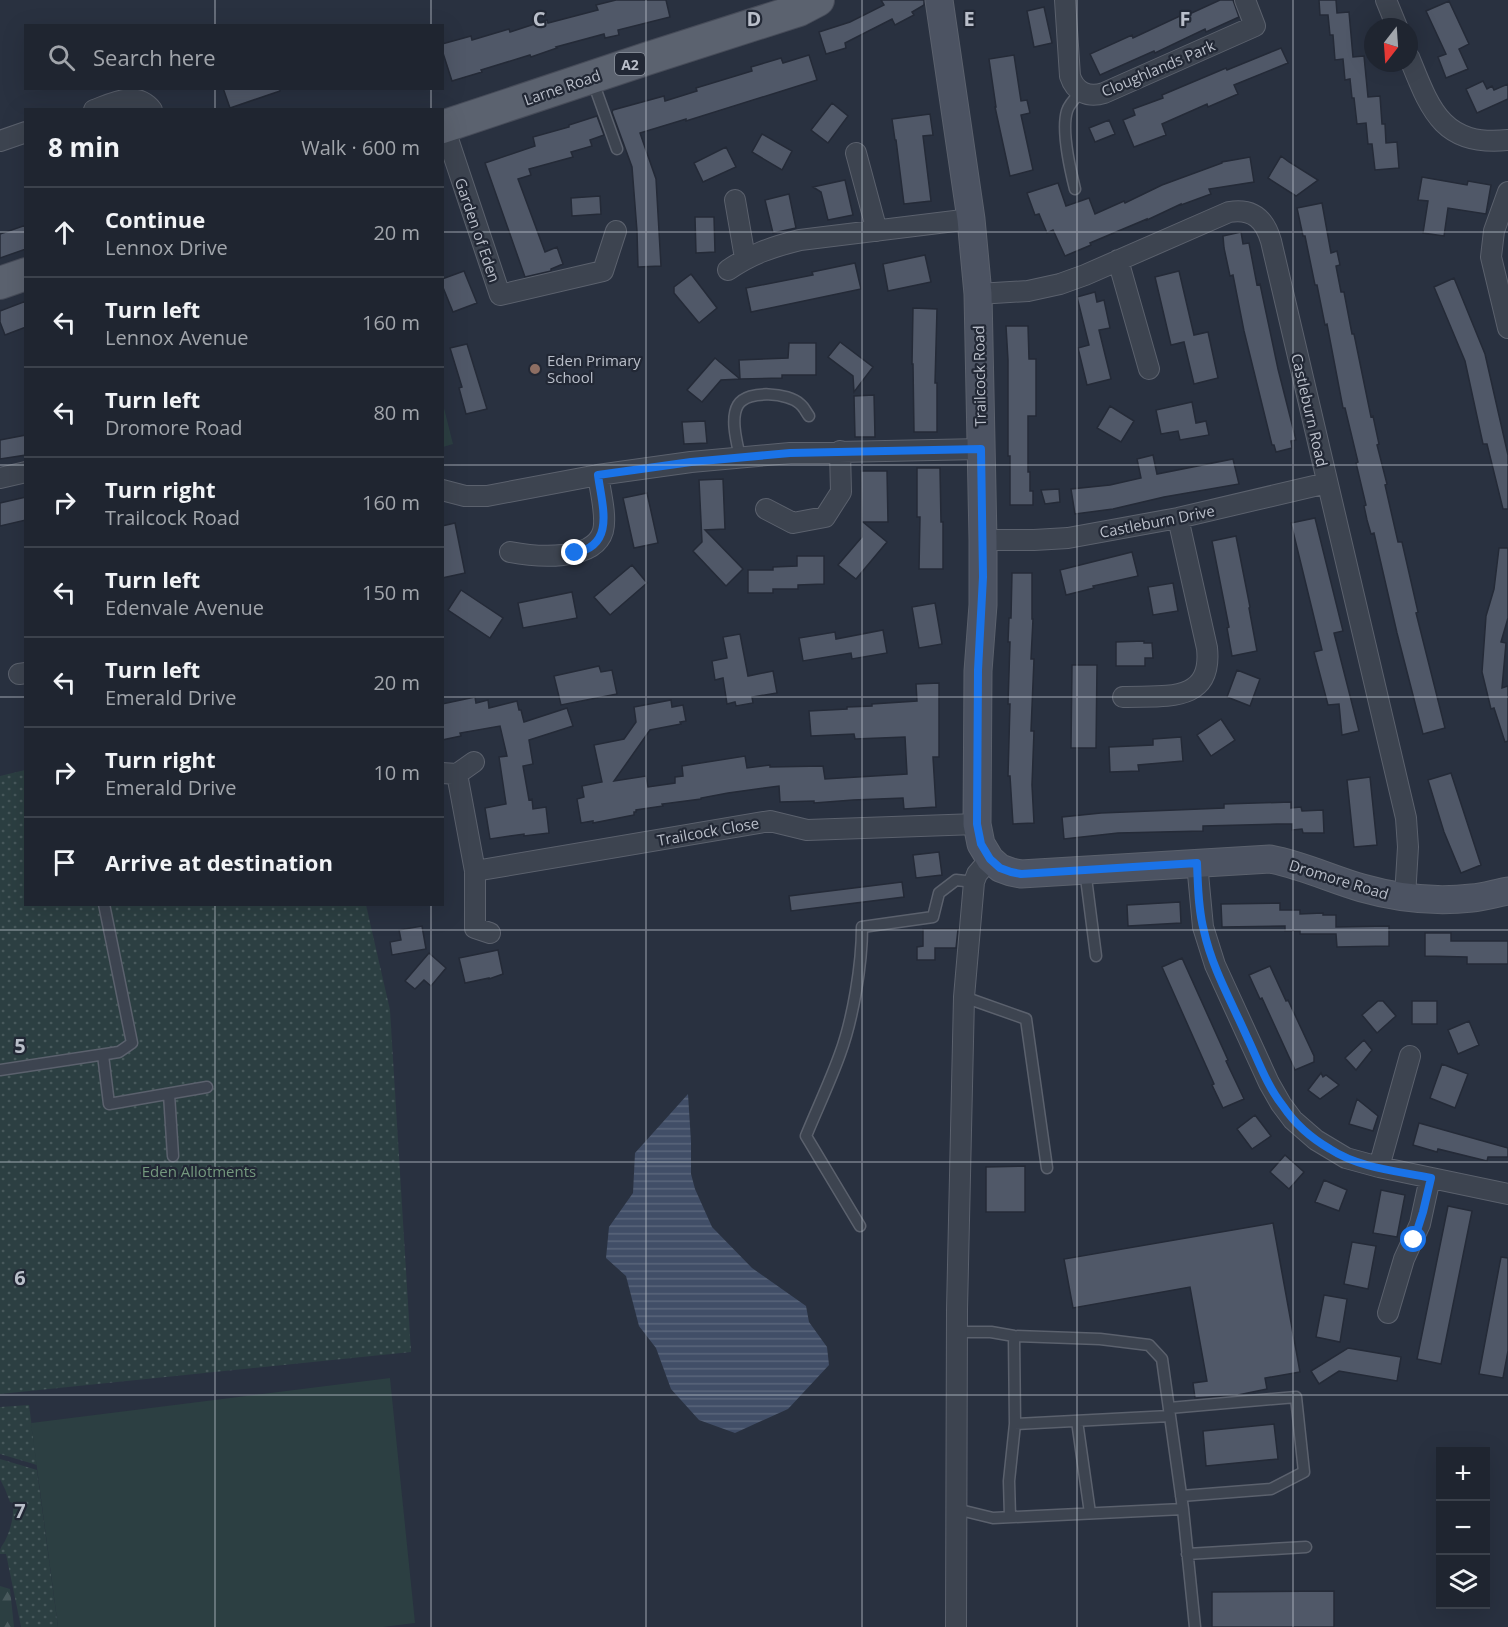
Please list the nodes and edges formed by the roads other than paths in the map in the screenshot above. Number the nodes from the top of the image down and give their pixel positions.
1 (818, 0) edge
2 (939, 0) edge
3 (1065, 0) edge
4 (1245, 0) edge
5 (1386, 0) edge
6 (1393, 18) edge
7 (1415, 72) edge
8 (592, 77) junction
9 (1081, 92) junction
10 (100, 108) edge
11 (150, 108) edge
12 (444, 127) edge
13 (444, 130) edge
14 (24, 133) edge
15 (1508, 140) edge
16 (0, 141) edge
17 (617, 149) dead end
18 (856, 153) dead end
19 (1075, 189) dead end
20 (1508, 192) edge
21 (735, 200) dead end
22 (971, 219) junction
23 (616, 231) dead end
24 (876, 231) junction
25 (745, 258) junction
26 (1118, 260) junction
27 (728, 270) dead end
28 (24, 275) edge
29 (0, 283) edge
30 (978, 294) junction
31 (1508, 328) edge
32 (1149, 369) dead end
33 (809, 416) dead end
34 (981, 449) junction
35 (840, 452) junction
36 (740, 457) junction
37 (24, 472) edge
38 (598, 475) junction
39 (0, 478) edge
40 (1327, 483) junction
41 (444, 491) edge
42 (766, 509) dead end
43 (1178, 518) junction
44 (983, 540) junction
45 (510, 552) dead end
46 (1123, 697) dead end
47 (474, 762) dead end
48 (450, 774) edge
49 (977, 824) junction
50 (990, 859) junction
51 (1197, 863) junction
52 (476, 870) junction
53 (1085, 870) junction
54 (974, 882) junction
55 (1508, 891) edge
56 (1405, 897) junction
57 (104, 906) edge
58 (475, 930) dead end
59 (1096, 956) dead end
60 (964, 997) junction
61 (103, 1054) junction
62 (1410, 1056) dead end
63 (0, 1070) edge
64 (207, 1087) dead end
65 (169, 1094) junction
66 (173, 1156) dead end
67 (1379, 1167) junction
68 (1047, 1168) dead end
69 (1431, 1178) junction
70 (1508, 1194) edge
71 (860, 1226) dead end
72 (1388, 1313) dead end
73 (957, 1332) junction
74 (1014, 1336) junction
75 (1169, 1412) junction
76 (1077, 1420) junction
77 (1015, 1424) junction
78 (1181, 1496) junction
79 (956, 1509) junction
80 (1183, 1509) junction
81 (1090, 1513) junction
82 (1010, 1517) junction
83 (1306, 1547) dead end
84 (1187, 1554) junction
85 (956, 1627) edge
86 (1195, 1627) edge

1 - 8 main road, Larne Road / A2
2 - 22 street, Trailcock Road
3 - 9 street, Cloughlands Park
4 - 9 street, Cloughlands Park
5 - 6 street
7 - 15 street
8 - 12 main road, Larne Road / A2
8 - 17 lane
9 - 19 lane
10 - 11 street
13 - 23 street, Garden of Eden
14 - 16 street
18 - 24 street
20 - 31 street
21 - 25 street
22 - 24 street
22 - 30 street, Trailcock Road
24 - 25 street
25 - 27 street
26 - 30 street, Castleburn Road
26 - 32 street
26 - 40 street, Castleburn Road
28 - 29 main road
30 - 34 street, Trailcock Road
33 - 36 lane
34 - 35 street
34 - 44 street, Trailcock Road
35 - 36 street
35 - 42 street
36 - 38 street
37 - 39 street
38 - 41 street
38 - 45 street
40 - 43 street, Castleburn Drive
40 - 56 street, Castleburn Road
43 - 44 street, Castleburn Drive
43 - 46 street
44 - 49 street, Trailcock Road
47 - 48 street
48 - 52 street
49 - 50 street, Trailcock Road
49 - 52 street, Trailcock Close
50 - 53 street, Dromore Road
50 - 54 street
51 - 53 street, Dromore Road
51 - 56 street, Dromore Road
51 - 67 street
52 - 58 street
53 - 59 lane
54 - 60 street
54 - 71 lane
55 - 56 street, Dromore Road
57 - 61 lane
60 - 68 lane
60 - 73 street
61 - 63 lane
61 - 65 lane
62 - 67 street
64 - 65 lane
65 - 66 lane
67 - 69 street
69 - 70 street
69 - 72 street
73 - 74 lane
73 - 79 street
74 - 75 lane
74 - 77 lane
75 - 76 lane
75 - 78 lane
75 - 78 lane
76 - 77 lane
76 - 81 lane
77 - 82 lane
78 - 80 lane
79 - 82 lane
79 - 85 street
80 - 81 lane
80 - 84 lane
81 - 82 lane
83 - 84 lane
84 - 86 lane

